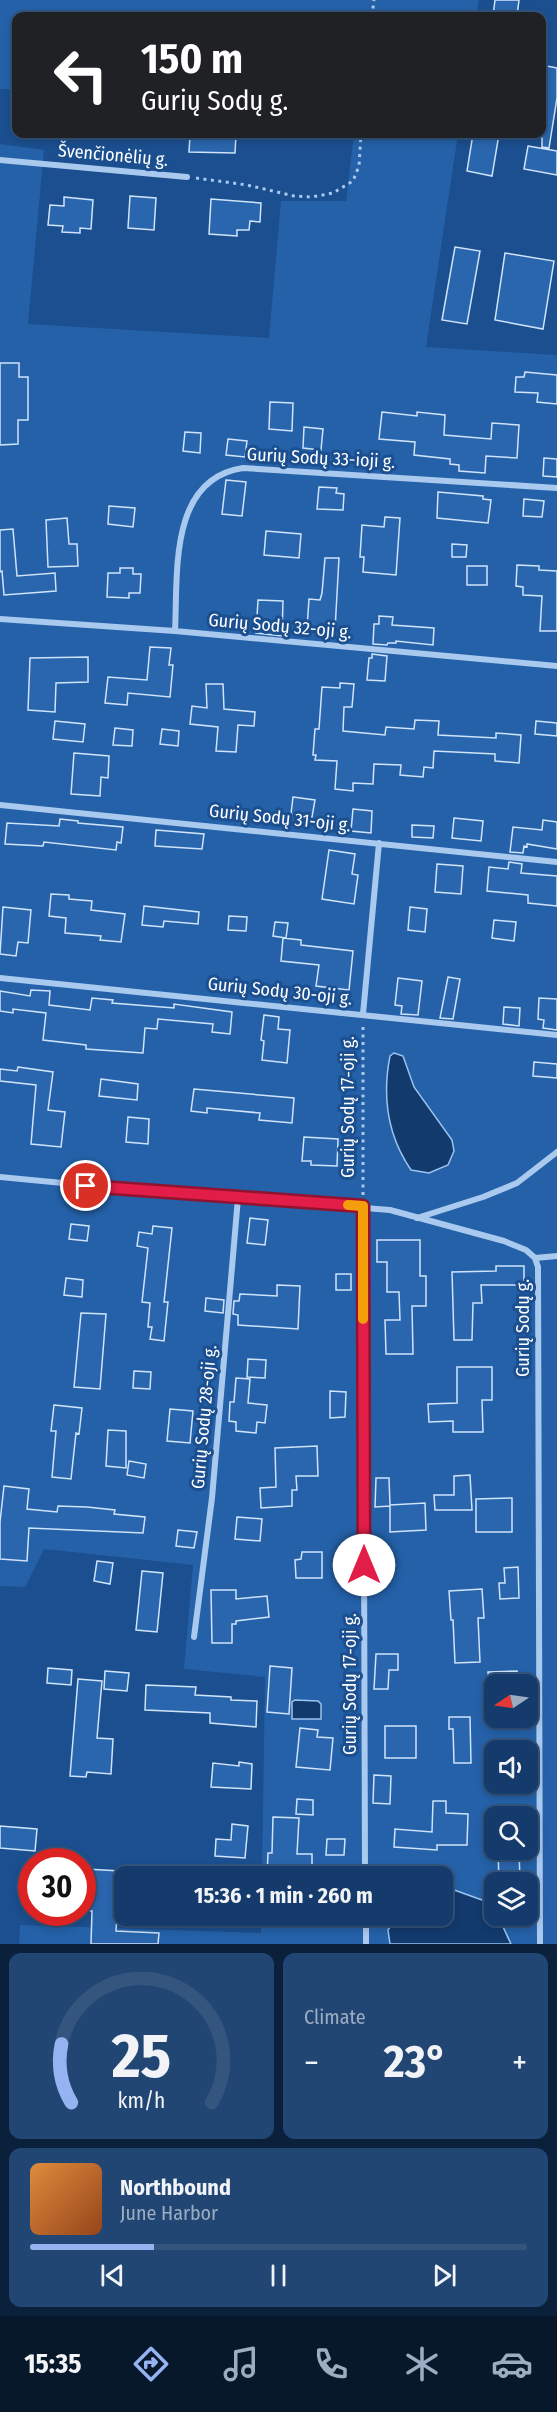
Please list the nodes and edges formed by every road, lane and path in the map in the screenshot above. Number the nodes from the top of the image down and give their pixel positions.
1 (361, 138) edge
2 (0, 160) edge
3 (187, 177) joint
4 (557, 488) edge
5 (0, 619) edge
6 (175, 631) junction
7 (557, 666) edge
8 (0, 805) edge
9 (379, 843) junction
10 (557, 862) edge
11 (0, 978) edge
12 (363, 1014) junction
13 (557, 1035) edge
14 (557, 1152) edge
15 (0, 1176) edge
16 (238, 1198) junction
17 (363, 1206) junction
18 (417, 1218) junction
19 (557, 1256) edge
20 (535, 1258) junction
21 (194, 1637) dead end
22 (366, 1866) edge
23 (366, 1926) edge
24 (366, 1944) edge
25 (540, 1944) edge

1 - 3 path
2 - 3 street, Švenčionėlių g.
4 - 6 street, Gurių Sodų 33-ioji g.
5 - 6 street, Gurių Sodų 32-oji g.
6 - 7 street, Gurių Sodų 32-oji g.
8 - 9 street, Gurių Sodų 31-oji g.
9 - 10 street, Gurių Sodų 31-oji g.
9 - 12 street, Gurių Sodų 17-oji g.
11 - 12 street, Gurių Sodų 30-oji g.
12 - 13 street, Gurių Sodų 30-oji g.
12 - 17 path, Gurių Sodų 17-oji g.
14 - 18 street
15 - 16 street, Gurių Sodų g.
16 - 17 street, Gurių Sodų g.
16 - 21 street, Gurių Sodų 28-oji g.
17 - 18 street, Gurių Sodų g.
17 - 22 street, Gurių Sodų 17-oji g.
18 - 20 street, Gurių Sodų g.
19 - 20 street
20 - 25 street, Gurių Sodų g.
23 - 24 street

